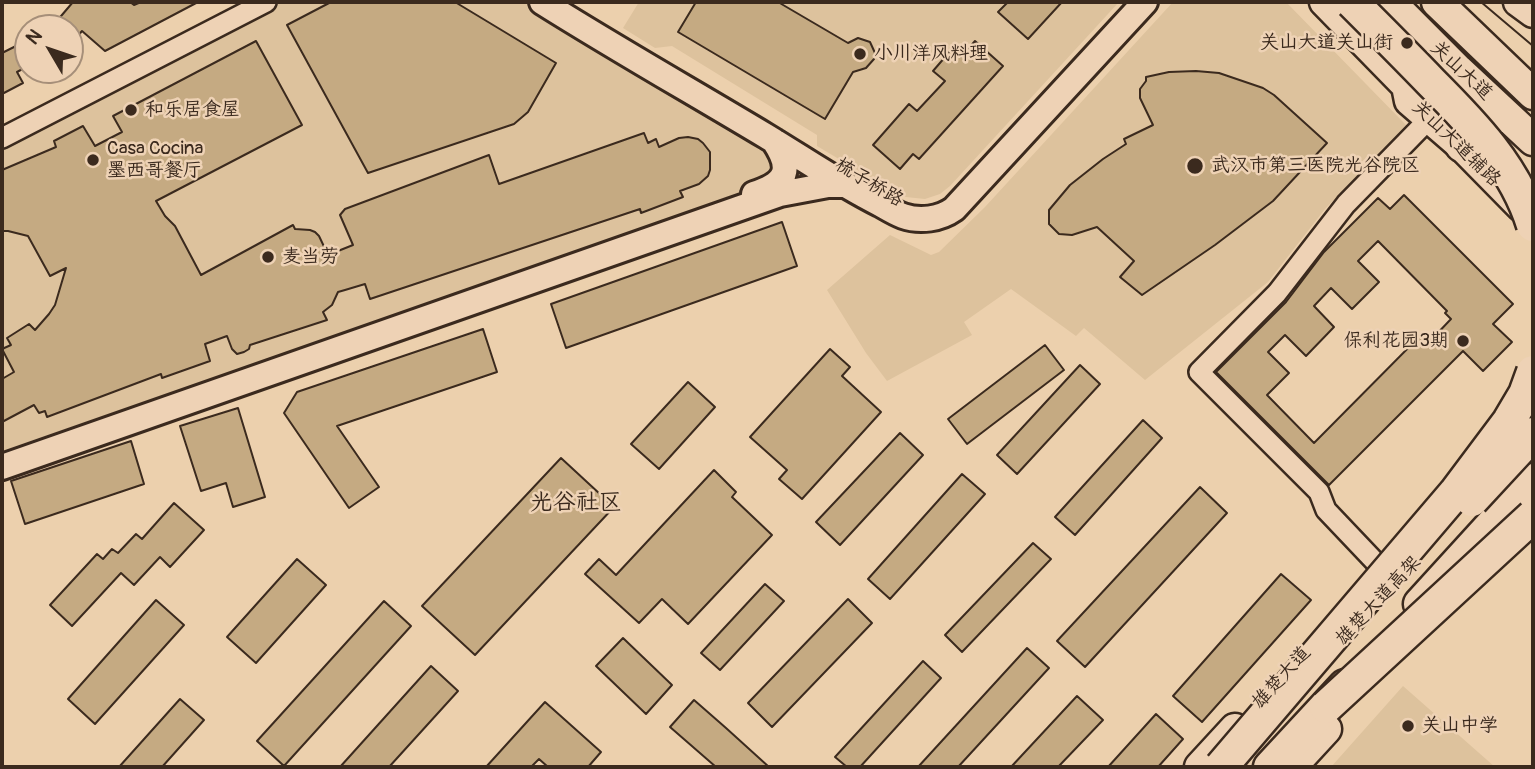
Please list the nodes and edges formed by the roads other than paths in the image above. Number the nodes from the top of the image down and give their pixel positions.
1 (245, 2) edge
2 (266, 2) edge
3 (542, 2) edge
4 (560, 2) edge
5 (1132, 2) edge
6 (1145, 2) edge
7 (1324, 2) edge
8 (1352, 2) edge
9 (1390, 2) edge
10 (1437, 2) edge
11 (1518, 2) edge
12 (1533, 13) edge
13 (1465, 30) junction
14 (1440, 52) junction
15 (1533, 72) edge
16 (1406, 86) junction
17 (1533, 94) edge
18 (1503, 111) junction
19 (1429, 118) junction
20 (2, 126) edge
21 (2, 138) edge
22 (1533, 140) edge
23 (774, 141) junction
24 (1461, 146) junction
25 (1533, 149) edge
26 (844, 186) junction
27 (1533, 225) edge
28 (1533, 372) edge
29 (1533, 392) edge
30 (1528, 419) edge
31 (2, 456) edge
32 (2, 467) edge
33 (1533, 480) edge
34 (1533, 504) edge
35 (1533, 516) edge
36 (1382, 569) junction
37 (1326, 708) junction
38 (1200, 767) edge
39 (1224, 767) edge
40 (1270, 767) edge
41 (1291, 767) edge

1 - 20 street
2 - 21 street
3 - 23 street, 梳子桥路
4 - 5 street, 梳子桥路
6 - 26 street, 梳子桥路
7 - 16 main road, 关山大道辅路
8 - 27 highway, bridge
9 - 14 main road, 关山大道
10 - 13 main road, 关山大道
11 - 12 main road
13 - 15 main road
13 - 17 main road, 关山大道
14 - 16 main road
14 - 18 main road, 关山大道
16 - 19 main road, 关山大道辅路
18 - 22 main road, 关山大道
18 - 24 main road
18 - 25 main road
19 - 24 main road, 关山大道辅路
19 - 36 street
23 - 26 street, 梳子桥路
23 - 31 street
24 - 27 main road, 关山大道辅路
26 - 32 street
28 - 39 highway, bridge
29 - 30 main road
30 - 36 main road, 雄楚大道
30 - 39 highway, 雄楚大道高架, bridge
33 - 37 highway, 雄楚大道高架, bridge
34 - 41 main road
35 - 37 highway, bridge
36 - 38 main road, 雄楚大道
37 - 40 highway, 雄楚大道高架

